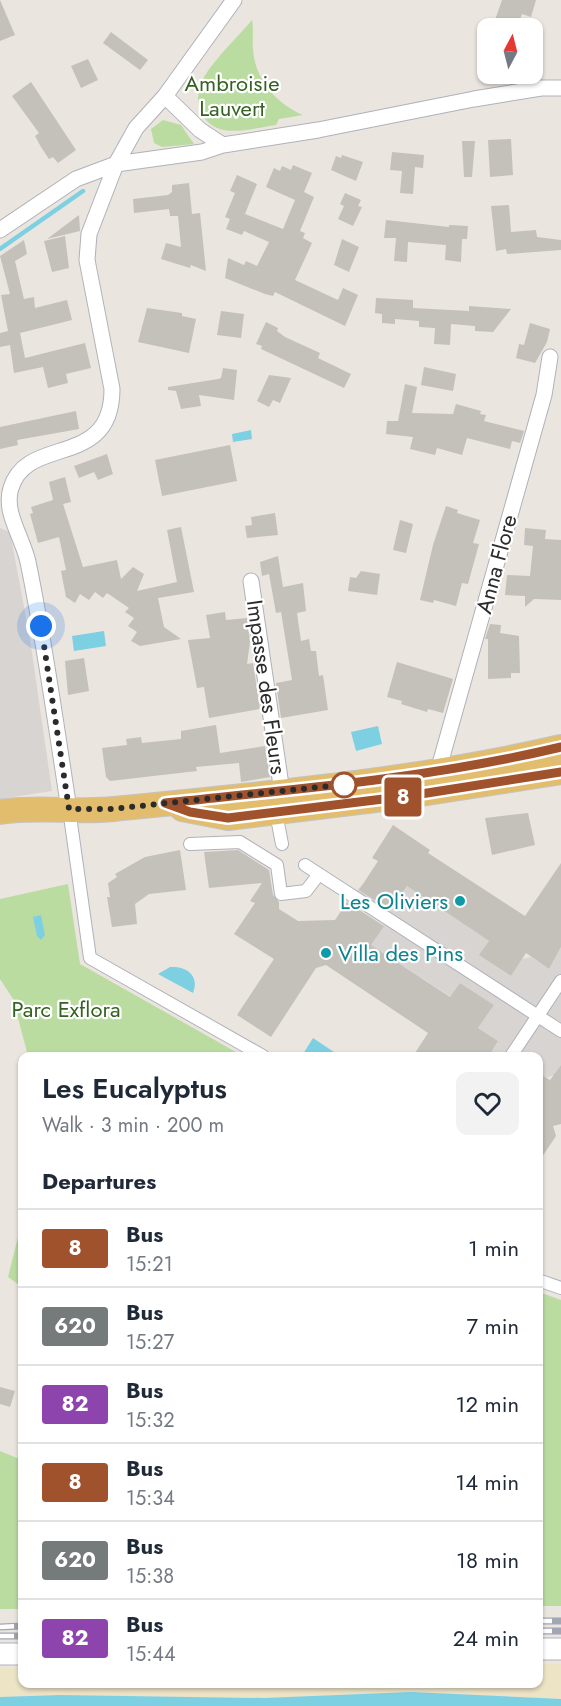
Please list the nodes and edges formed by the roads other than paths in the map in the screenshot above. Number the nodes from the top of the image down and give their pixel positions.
1 (234, 0) edge
2 (561, 88) edge
3 (165, 96) junction
4 (223, 145) junction
5 (116, 164) junction
6 (0, 230) edge
7 (550, 357) dead end
8 (4, 499) edge
9 (251, 581) dead end
10 (561, 747) edge
11 (438, 771) junction
12 (561, 772) edge
13 (279, 803) junction
14 (69, 809) junction
15 (0, 812) edge
16 (190, 844) dead end
17 (282, 844) dead end
18 (305, 865) dead end
19 (319, 874) junction
20 (561, 981) edge
21 (538, 1016) junction
22 (561, 1031) edge
23 (256, 1052) edge
24 (514, 1052) edge
25 (543, 1282) edge
26 (561, 1288) edge
27 (561, 1648) edge
28 (543, 1649) edge
29 (0, 1654) edge
30 (18, 1654) edge

1 - 3 street
2 - 4 street
3 - 4 street
3 - 5 street
4 - 5 street
5 - 6 street
5 - 8 street
7 - 11 street, Anna Flore
8 - 14 street
9 - 13 street, Impasse des Fleurs
10 - 11 main road
11 - 13 main road
12 - 13 main road
13 - 14 main road
13 - 17 street
14 - 15 main road
14 - 23 street
16 - 19 street
18 - 19 street
19 - 21 street
20 - 21 street
21 - 22 street
21 - 24 street
25 - 26 street
27 - 28 main road
29 - 30 main road

